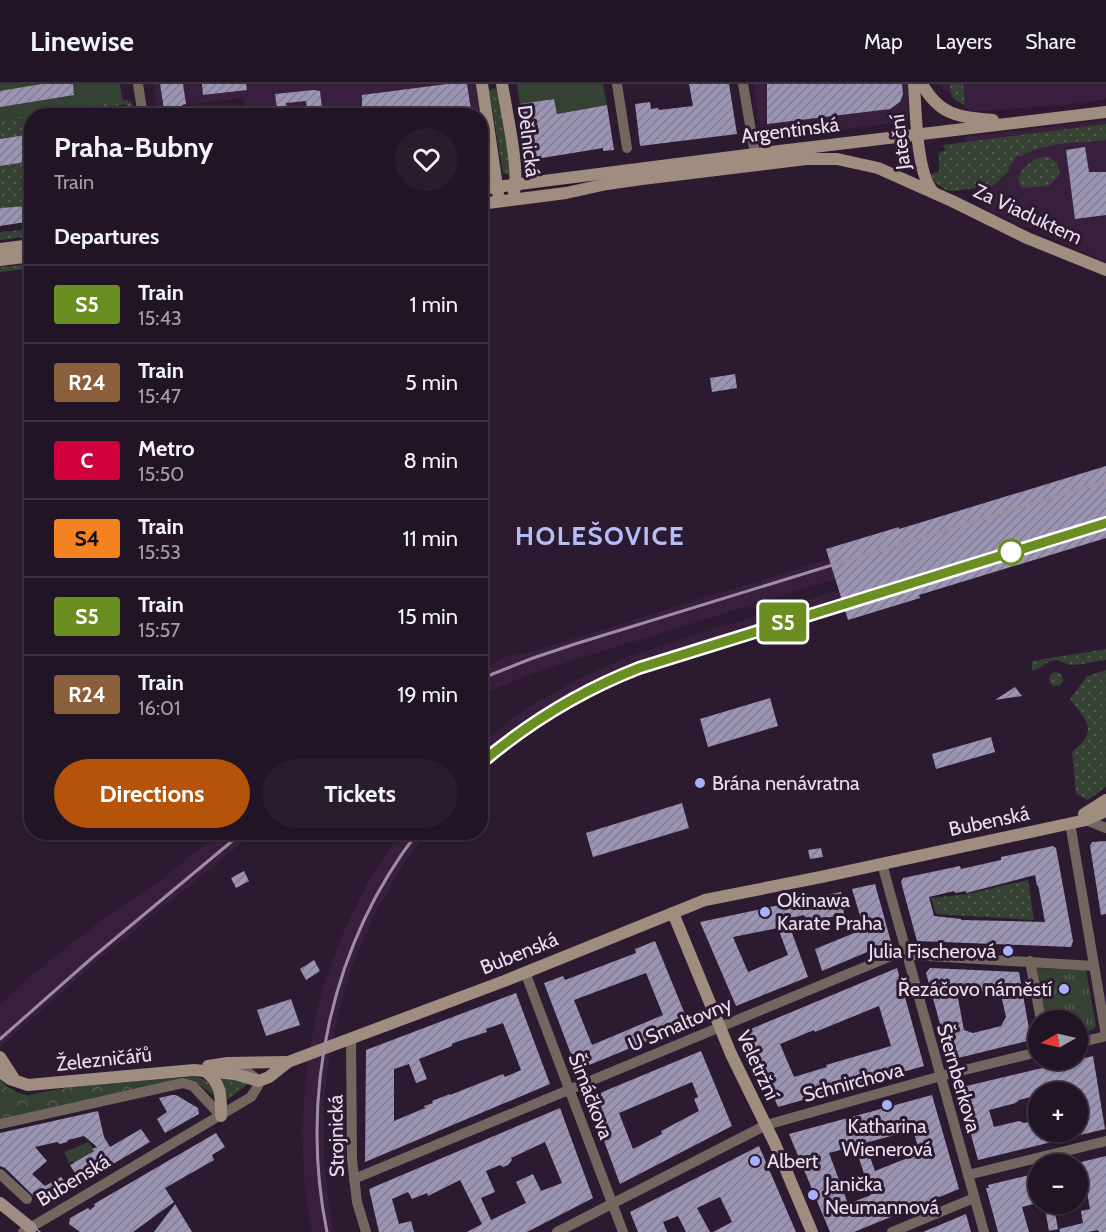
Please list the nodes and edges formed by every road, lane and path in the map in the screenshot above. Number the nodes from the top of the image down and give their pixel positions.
1 (138, 84) edge
2 (482, 84) edge
3 (502, 84) edge
4 (617, 84) edge
5 (743, 84) edge
6 (914, 84) edge
7 (922, 84) edge
8 (142, 108) edge
9 (486, 108) edge
10 (1106, 112) edge
11 (1021, 122) junction
12 (488, 123) edge
13 (919, 134) junction
14 (627, 148) dead end
15 (755, 154) junction
16 (516, 184) junction
17 (498, 187) junction
18 (488, 188) edge
19 (934, 193) junction
20 (503, 201) junction
21 (488, 203) edge
22 (24, 246) edge
23 (0, 249) edge
24 (24, 257) edge
25 (0, 260) edge
26 (1106, 270) edge
27 (1106, 800) edge
28 (1106, 811) edge
29 (1086, 820) junction
30 (1070, 823) junction
31 (1106, 828) edge
32 (882, 864) junction
33 (673, 913) junction
34 (906, 954) junction
35 (1030, 961) junction
36 (1094, 966) junction
37 (525, 972) junction
38 (1103, 1001) edge
39 (1039, 1010) edge
40 (719, 1027) junction
41 (1106, 1036) edge
42 (351, 1038) junction
43 (1088, 1040) edge
44 (1028, 1054) edge
45 (288, 1062) junction
46 (1, 1063) edge
47 (228, 1063) junction
48 (200, 1070) junction
49 (939, 1076) junction
50 (258, 1081) junction
51 (569, 1090) junction
52 (221, 1116) junction
53 (0, 1124) edge
54 (766, 1125) junction
55 (1106, 1141) edge
56 (0, 1174) edge
57 (968, 1175) junction
58 (354, 1179) junction
59 (974, 1198) junction
60 (27, 1199) dead end
61 (0, 1203) edge
62 (612, 1204) junction
63 (33, 1231) edge
64 (366, 1232) edge
65 (557, 1232) edge
66 (623, 1232) edge
67 (812, 1232) edge
68 (892, 1232) edge
69 (984, 1232) edge

1 - 8 street
2 - 9 main road, Dělnická
3 - 16 main road, Dělnická
4 - 14 street
5 - 15 street
6 - 13 main road, Jateční
7 - 11 main road, Jateční
10 - 11 main road, Argentinská
11 - 13 main road, Argentinská
12 - 17 main road, Dělnická
13 - 15 main road, Argentinská
13 - 19 main road, Jateční
15 - 16 main road, Argentinská
16 - 17 main road, Argentinská
16 - 20 main road, Dělnická
17 - 18 main road, Argentinská
17 - 20 main road, Dělnická
19 - 20 main road, Argentinská
19 - 26 main road, Za Viaduktem
20 - 21 main road, Argentinská
22 - 23 main road
24 - 25 main road
27 - 30 main road, Bubenská
28 - 29 main road, Bubenská
29 - 30 main road, Bubenská
29 - 31 street
30 - 32 main road, Bubenská
30 - 36 street
32 - 33 main road, Bubenská
32 - 34 street, Šternberkova
33 - 37 main road, Bubenská
33 - 40 main road, Veletržní
34 - 35 street, U Smaltovny
34 - 40 street, U Smaltovny
34 - 49 street, Šternberkova
35 - 36 street
35 - 39 street
36 - 38 street
37 - 42 main road, Bubenská
37 - 51 street, Šimáčkova
38 - 41 street
40 - 51 street, U Smaltovny
40 - 54 main road, Veletržní
41 - 43 street
42 - 45 main road, Bubenská
42 - 58 street, Strojnická
44 - 49 street, Schnirchova
45 - 47 main road, Železničářů
45 - 50 main road, Bubenská
46 - 48 main road, Železničářů
47 - 48 main road, Železničářů
47 - 50 street
48 - 50 main road, Železničářů
48 - 52 main road
49 - 54 street, Schnirchova
49 - 57 street, Šternberkova
50 - 52 street, Bubenská
51 - 58 street, U Smaltovny
51 - 62 street, Šimáčkova
52 - 53 street
52 - 63 street, Bubenská
54 - 62 street, Schnirchova
54 - 67 main road, Veletržní
55 - 57 street
56 - 60 street
57 - 59 street, Šternberkova
58 - 64 street, Strojnická
59 - 68 street
59 - 69 street, Šternberkova
61 - 63 main road
62 - 65 street, Schnirchova
62 - 66 street, Šimáčkova

